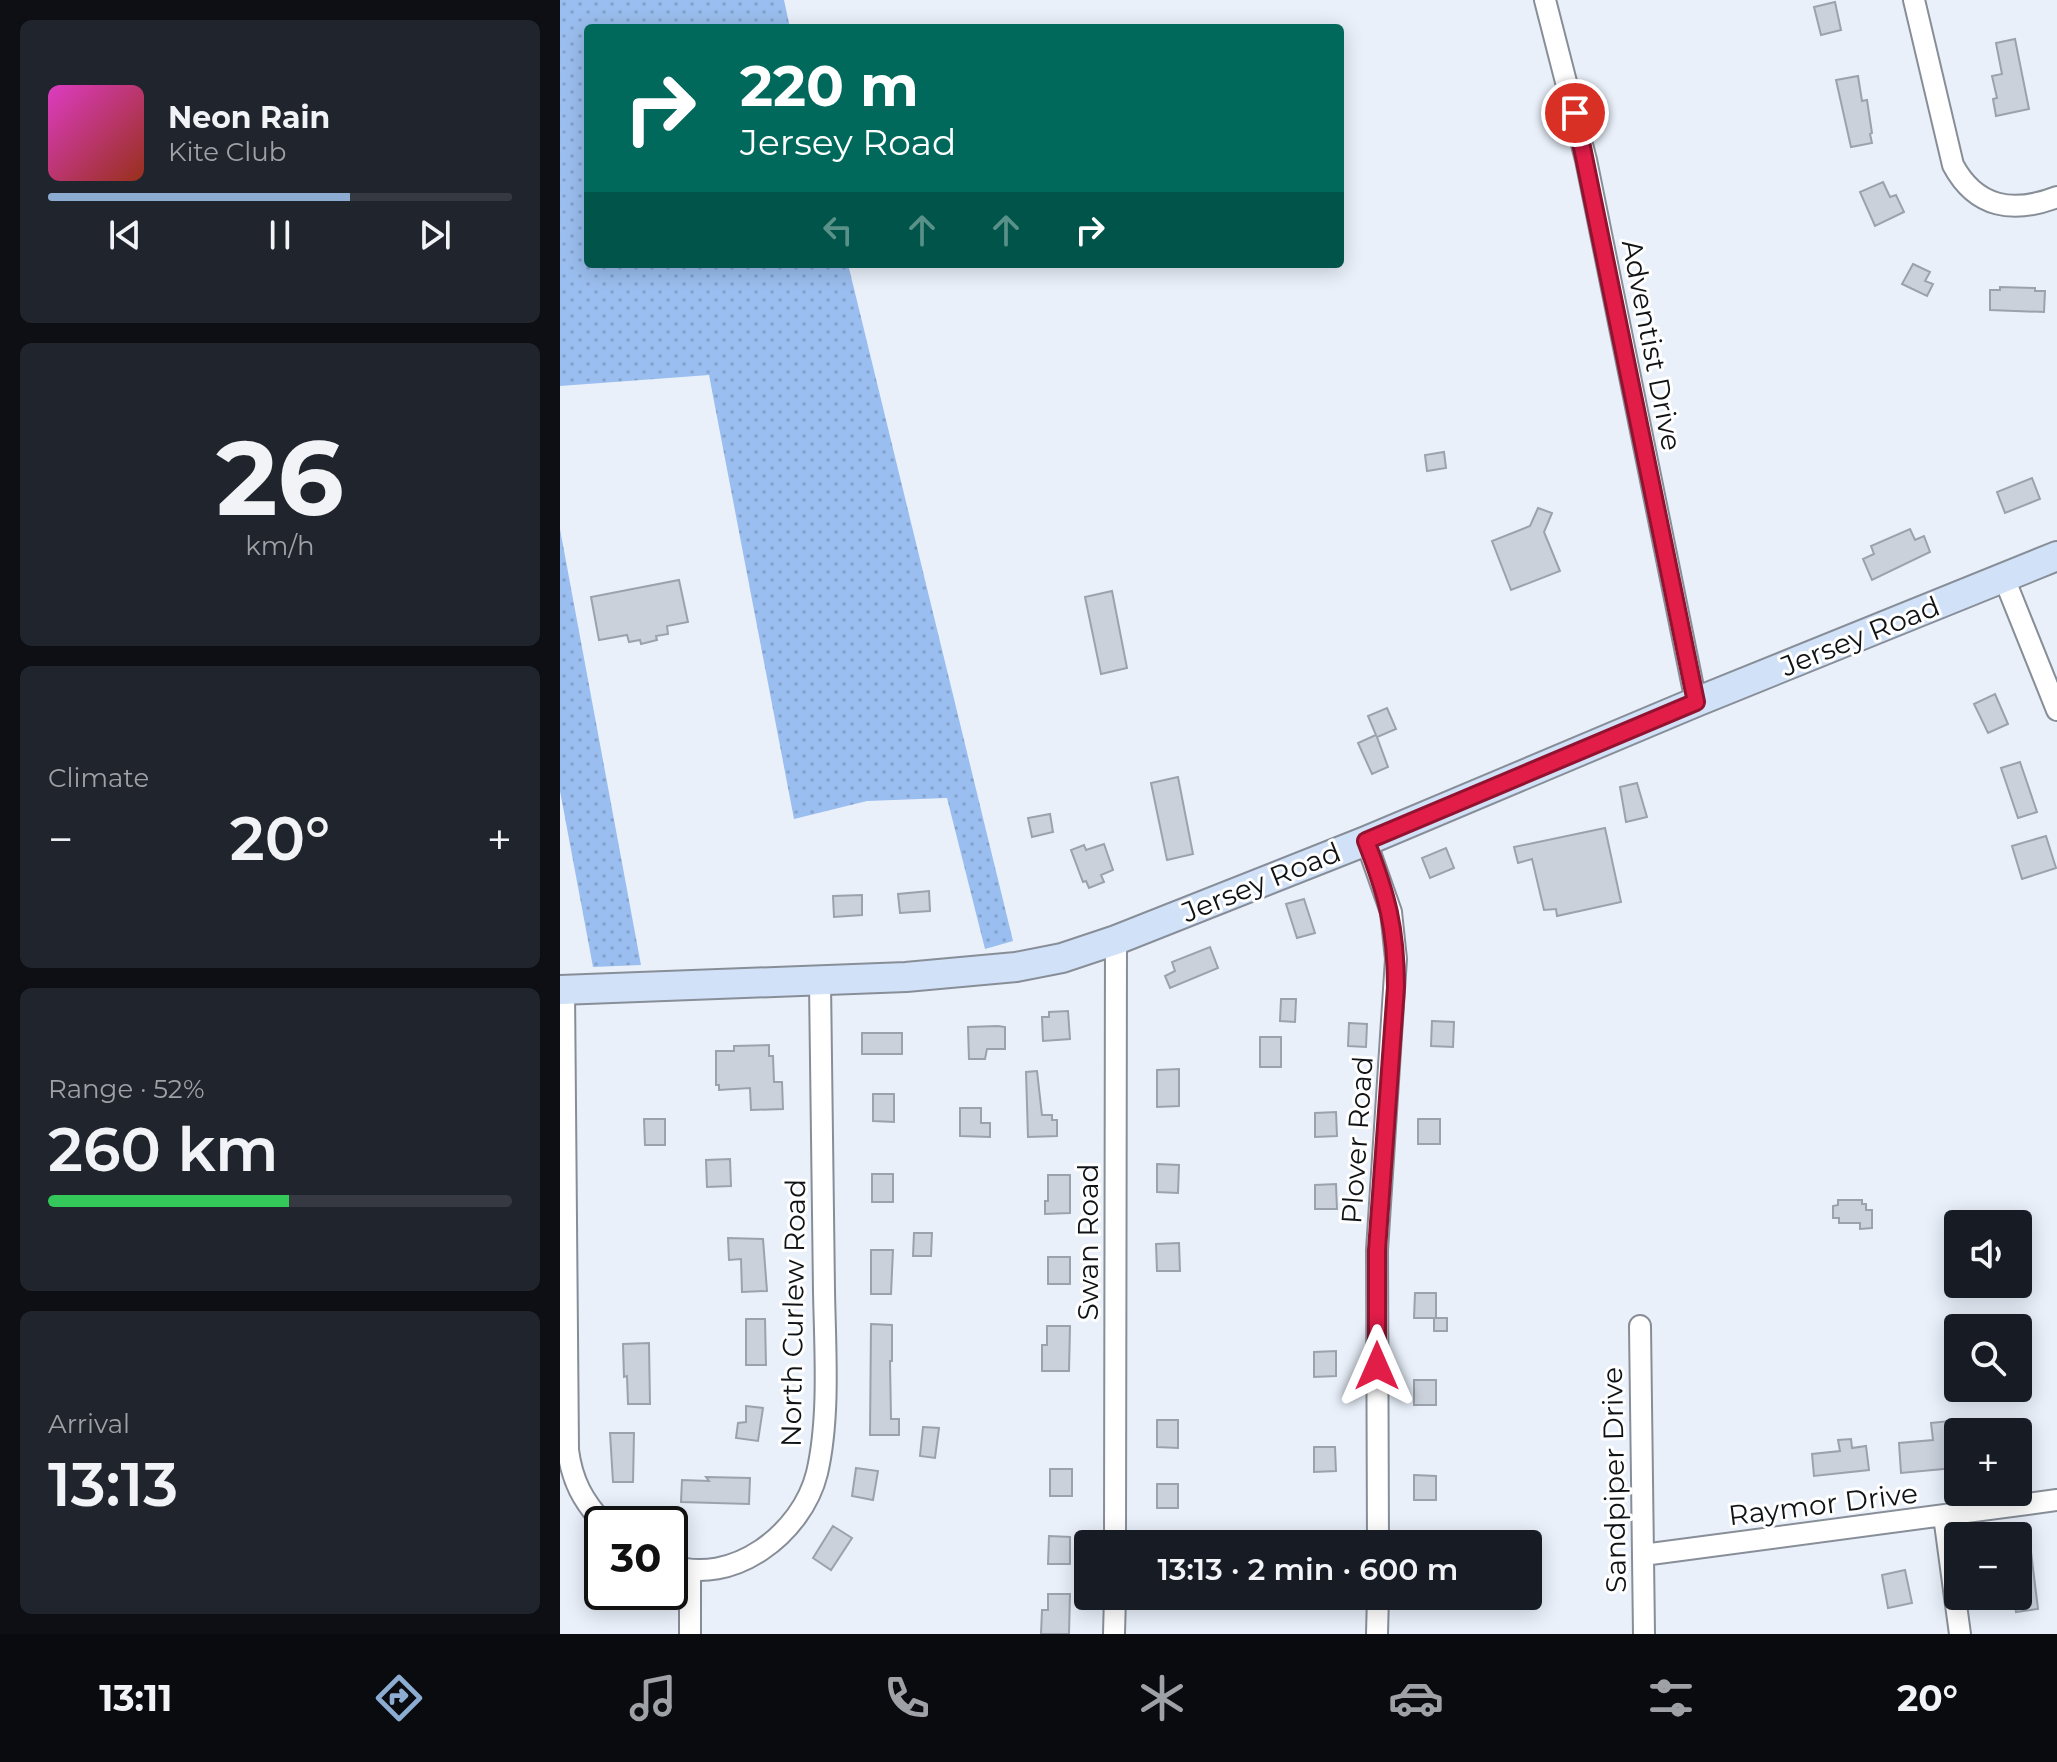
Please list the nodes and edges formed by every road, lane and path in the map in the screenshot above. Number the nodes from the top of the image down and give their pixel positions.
1 (1545, 0) edge
2 (1914, 0) edge
3 (2057, 197) edge
4 (2057, 556) edge
5 (2004, 578) junction
6 (1696, 702) junction
7 (2057, 710) edge
8 (1366, 841) junction
9 (1116, 940) junction
10 (820, 982) junction
11 (562, 990) edge
12 (1640, 1326) dead end
13 (2057, 1500) edge
14 (588, 1506) edge
15 (1944, 1516) junction
16 (1115, 1530) edge
17 (1378, 1530) edge
18 (1643, 1555) junction
19 (690, 1571) joint
20 (1115, 1610) edge
21 (1378, 1610) edge
22 (690, 1634) edge
23 (1114, 1634) edge
24 (1377, 1634) edge
25 (1644, 1634) edge
26 (1960, 1634) edge

1 - 6 street, Adventist Drive
2 - 3 street
4 - 5 street, Jersey Road
5 - 6 street, Jersey Road
5 - 7 street
6 - 8 street, Jersey Road
8 - 9 street, Jersey Road
8 - 17 street, Plover Road
9 - 10 street, Jersey Road
9 - 16 street, Swan Road
10 - 11 street, Jersey Road
10 - 19 street, North Curlew Road
11 - 14 street
12 - 18 street, Sandpiper Drive
13 - 15 street, Raymor Drive
15 - 18 street, Raymor Drive
15 - 26 street
18 - 25 street, Sandpiper Drive
19 - 22 street
20 - 23 street
21 - 24 street

